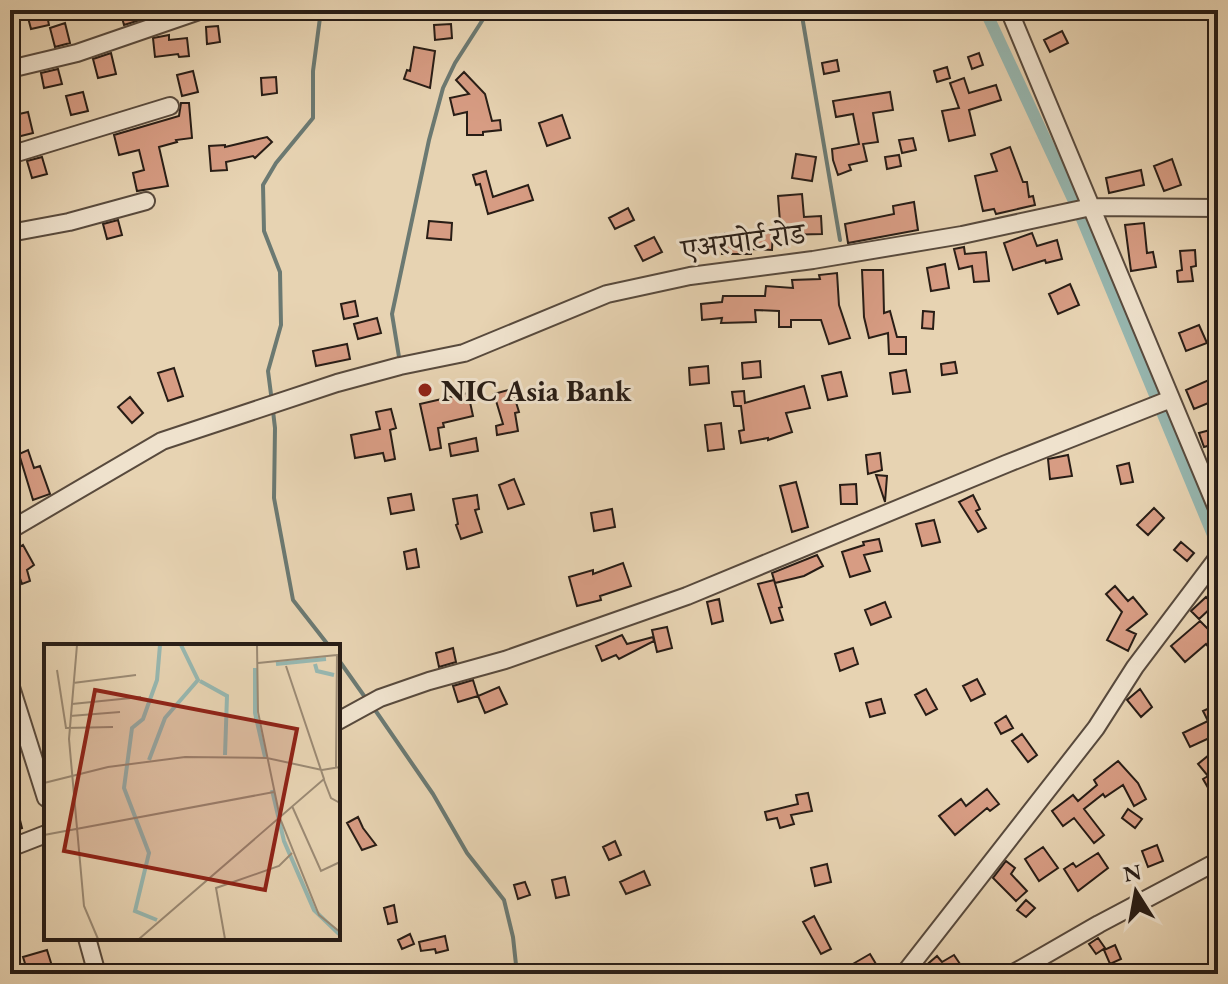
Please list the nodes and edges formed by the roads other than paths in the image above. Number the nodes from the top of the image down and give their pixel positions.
1 (202, 10) edge
2 (1009, 10) edge
3 (10, 69) edge
4 (170, 106) dead end
5 (10, 155) edge
6 (146, 201) dead end
7 (1091, 207) junction
8 (1218, 208) edge
9 (10, 233) edge
10 (1163, 402) junction
11 (1218, 511) edge
12 (10, 530) edge
13 (1218, 557) edge
14 (10, 684) edge
15 (340, 720) edge
16 (44, 792) edge
17 (44, 835) edge
18 (10, 848) edge
19 (1218, 861) edge
20 (88, 940) edge
21 (97, 974) edge
22 (904, 974) edge
23 (1012, 974) edge

1 - 3 street
2 - 7 street
4 - 5 street
6 - 9 street
7 - 8 street, एअरपोर्ट रोड
7 - 10 street
7 - 12 street, एअरपोर्ट रोड
10 - 11 street
10 - 15 street
13 - 22 street
14 - 16 street
17 - 18 street
19 - 23 street
20 - 21 street

